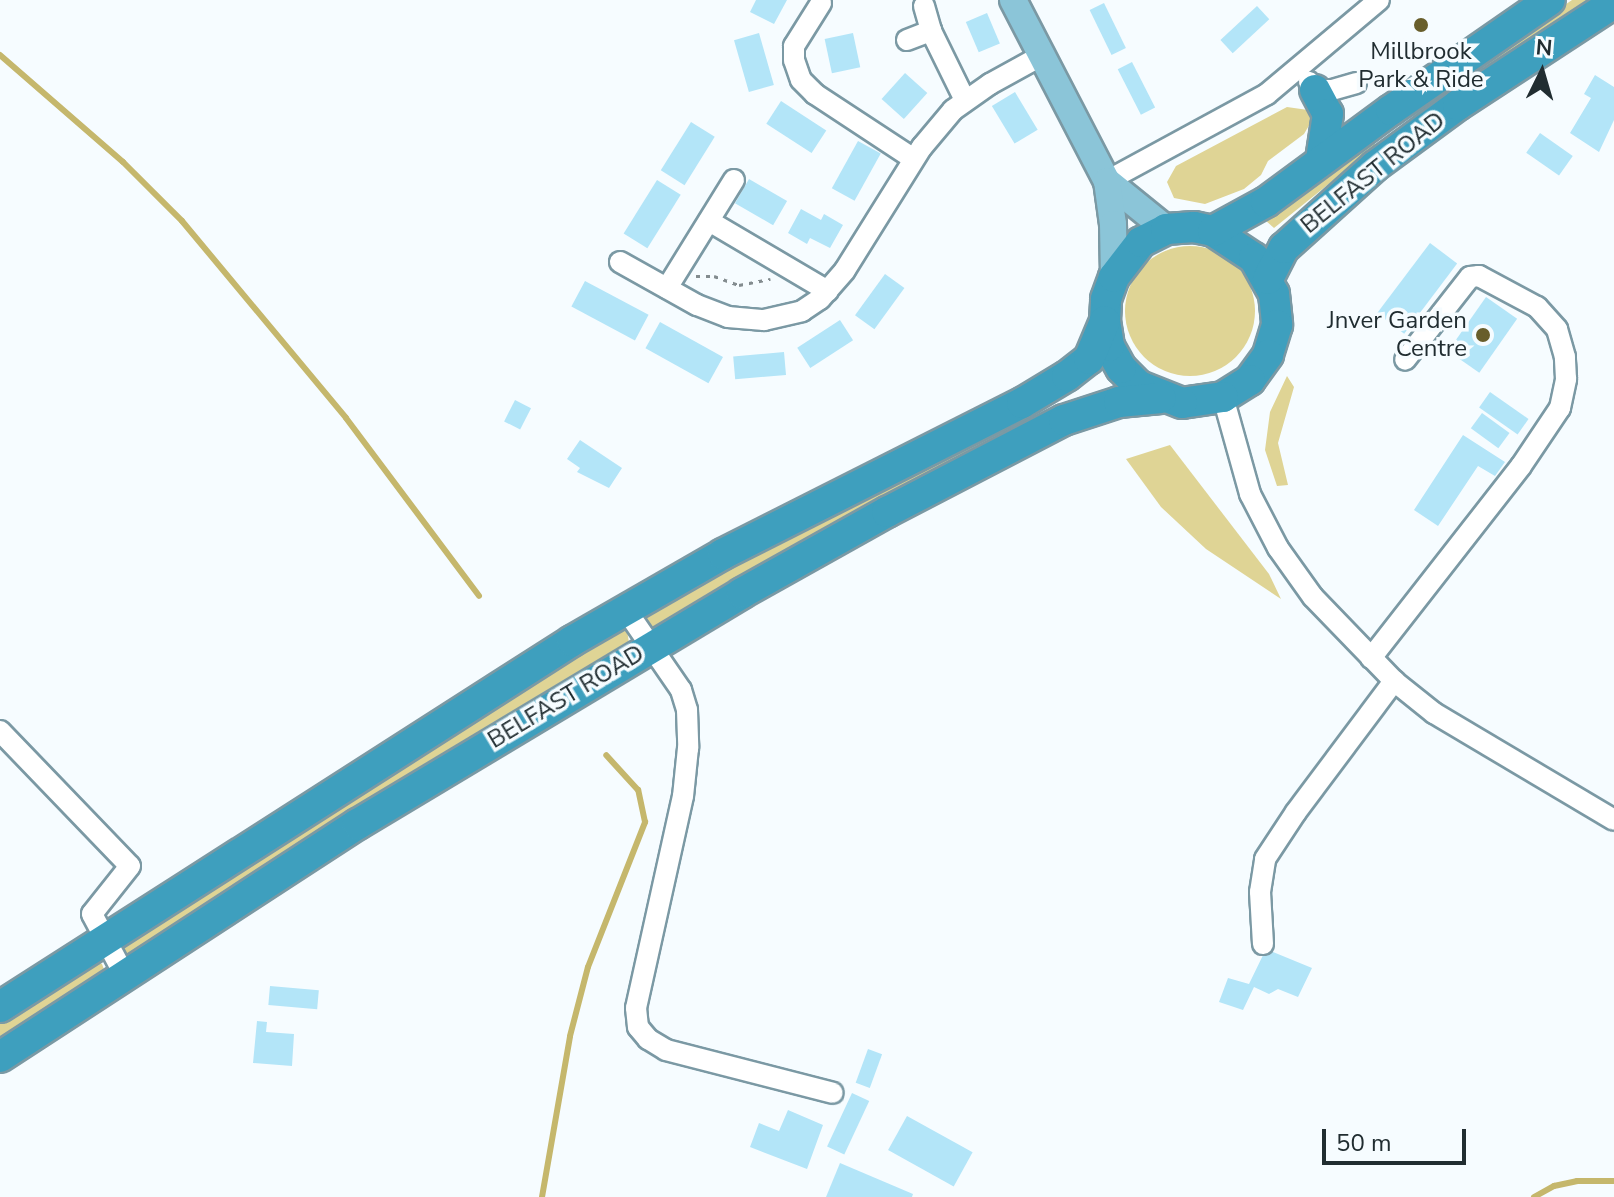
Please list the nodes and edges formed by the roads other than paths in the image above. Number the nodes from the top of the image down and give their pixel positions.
1 (1013, 0) edge
2 (1379, 0) edge
3 (1550, 0) edge
4 (821, 3) dead end
5 (1614, 3) edge
6 (924, 6) dead end
7 (931, 31) junction
8 (907, 40) dead end
9 (1041, 56) junction
10 (1307, 80) junction
11 (1356, 83) dead end
12 (965, 100) junction
13 (914, 159) junction
14 (1321, 160) junction
15 (734, 180) dead end
16 (1107, 181) junction
17 (709, 221) junction
18 (1166, 229) junction
19 (1213, 231) junction
20 (620, 262) dead end
21 (1114, 277) junction
22 (1268, 279) junction
23 (667, 288) junction
24 (828, 291) junction
25 (1105, 321) junction
26 (1405, 360) dead end
27 (1223, 397) junction
28 (1161, 398) junction
29 (626, 610) junction
30 (649, 646) junction
31 (1371, 658) junction
32 (1394, 681) junction
33 (0, 731) edge
34 (1614, 820) edge
35 (103, 940) junction
36 (1263, 944) dead end
37 (125, 976) junction
38 (0, 1007) edge
39 (0, 1057) edge
40 (833, 1093) dead end

1 - 9 main road
2 - 10 street
3 - 14 highway, BELFAST ROAD
4 - 13 street
5 - 22 highway, BELFAST ROAD
6 - 7 street
7 - 8 street
7 - 12 street
9 - 12 street
9 - 16 main road
10 - 11 street
10 - 14 highway
10 - 16 street
12 - 13 street
13 - 24 street
14 - 19 highway, BELFAST ROAD
15 - 17 street
16 - 18 main road
16 - 21 main road
17 - 23 street
17 - 24 street
18 - 19 highway
18 - 21 highway
19 - 22 highway
20 - 23 street
21 - 25 highway
22 - 27 highway
23 - 24 street
25 - 28 highway
25 - 29 highway, BELFAST ROAD
26 - 31 street
27 - 28 highway
27 - 31 street
28 - 30 highway, BELFAST ROAD
29 - 30 street
29 - 35 highway, BELFAST ROAD
30 - 37 highway, BELFAST ROAD
30 - 40 street
31 - 32 street
32 - 34 street
32 - 36 street
33 - 35 street
35 - 37 street
35 - 38 highway, BELFAST ROAD
37 - 39 highway, BELFAST ROAD

